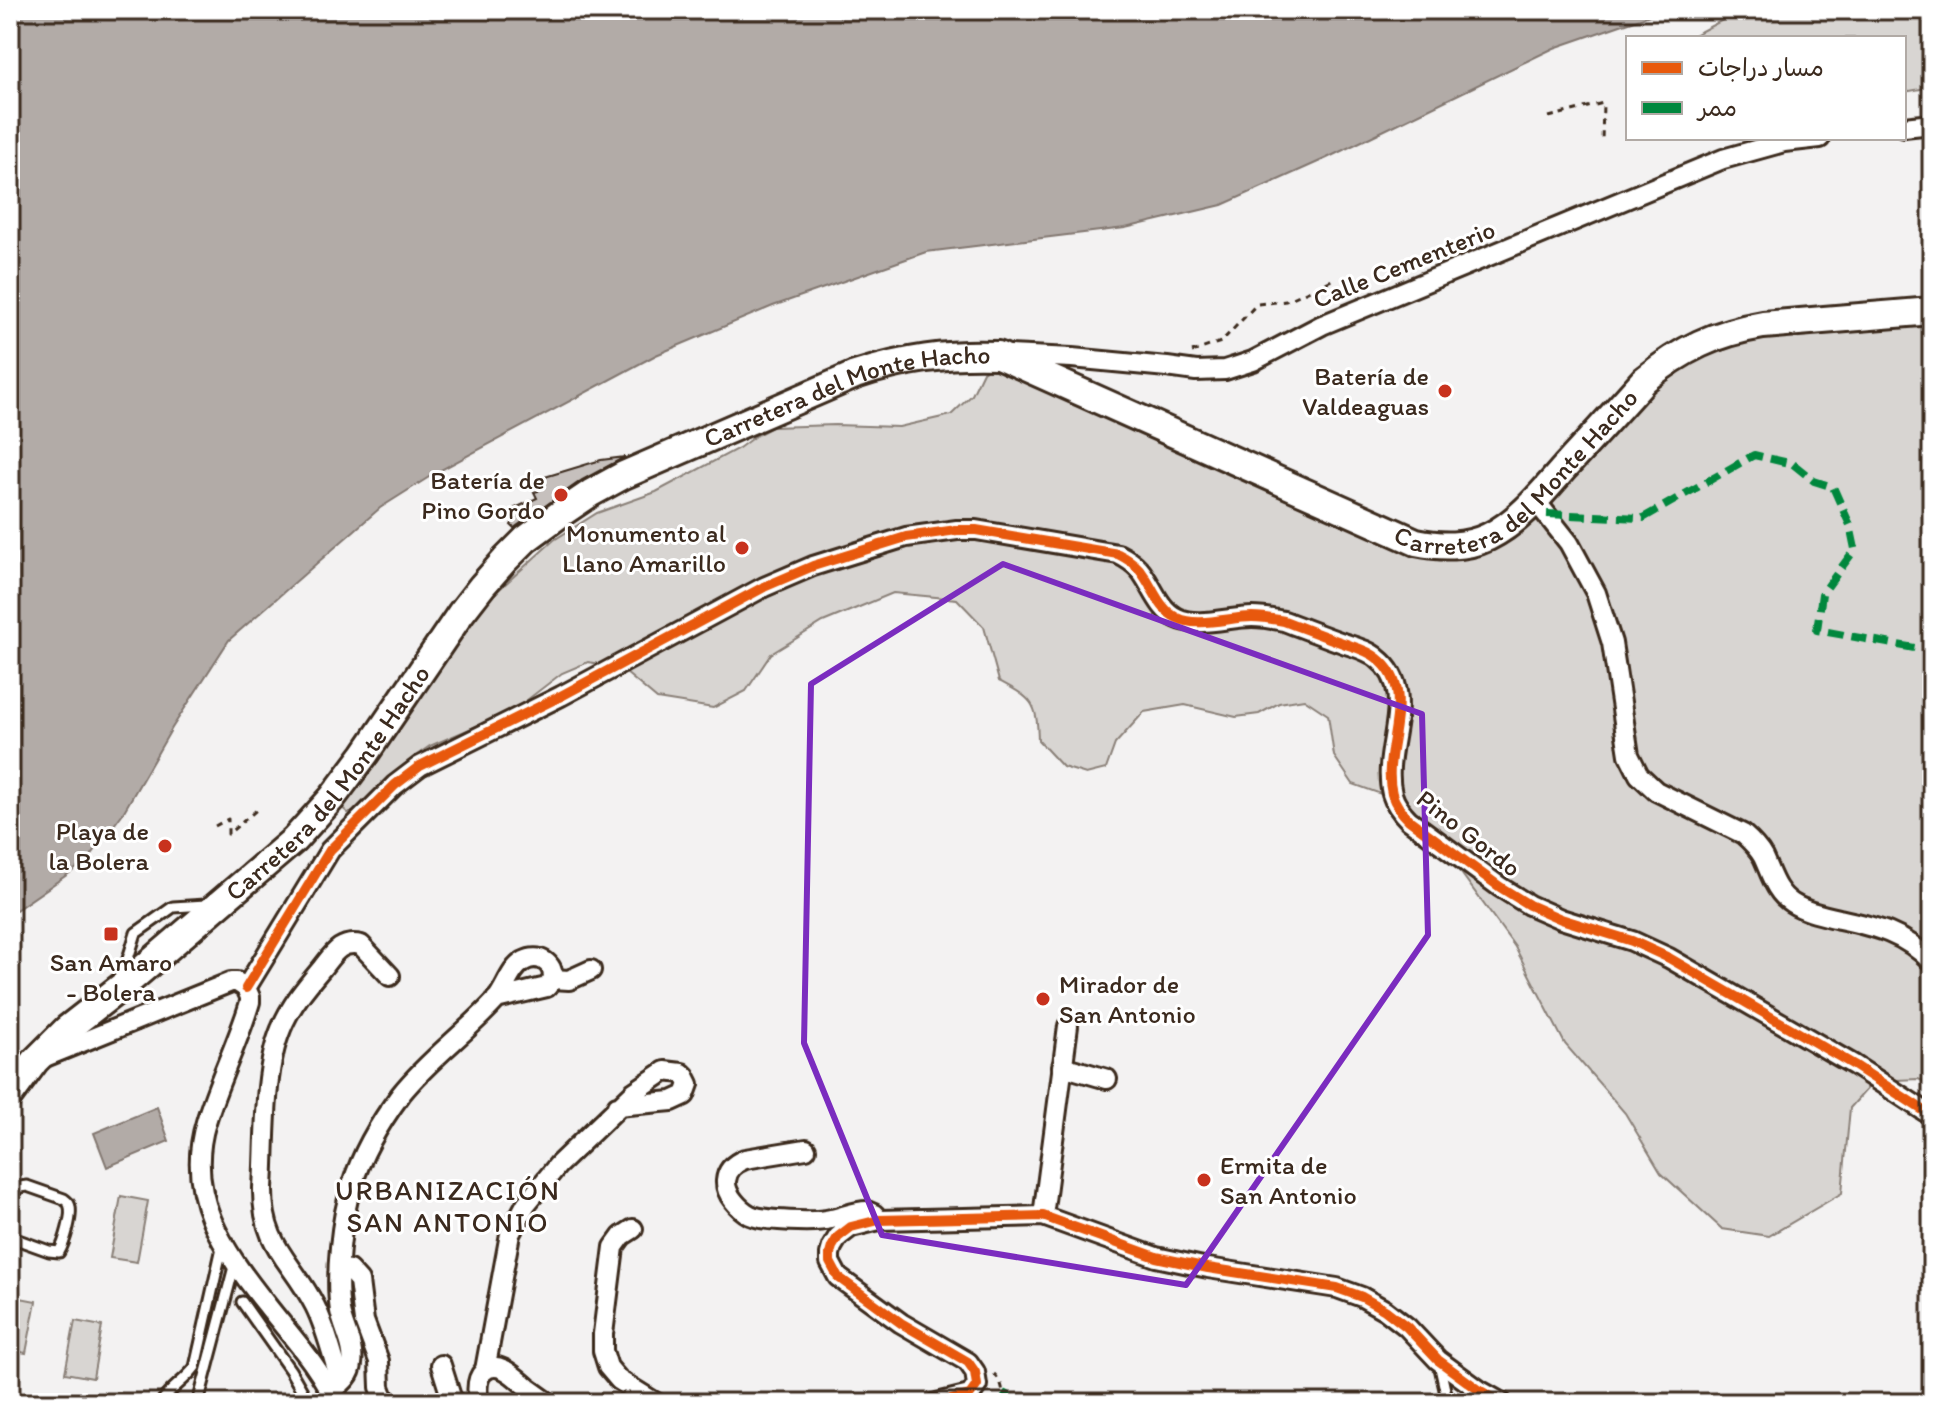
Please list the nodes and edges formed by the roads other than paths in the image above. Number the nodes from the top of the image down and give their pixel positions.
1 (1932, 124) edge
2 (1906, 127) edge
3 (1802, 140) edge
4 (1932, 311) edge
5 (998, 355) junction
6 (1535, 500) junction
7 (1932, 962) edge
8 (591, 970) dead end
9 (390, 976) dead end
10 (553, 979) junction
11 (246, 988) junction
12 (496, 999) junction
13 (1068, 1026) dead end
14 (35, 1061) junction
15 (1062, 1066) junction
16 (1107, 1079) dead end
17 (10, 1095) edge
18 (617, 1106) dead end
19 (1932, 1116) edge
20 (806, 1149) dead end
21 (10, 1195) edge
22 (1043, 1216) junction
23 (879, 1220) junction
24 (633, 1229) dead end
25 (10, 1237) edge
26 (223, 1243) junction
27 (235, 1263) junction
28 (340, 1268) junction
29 (242, 1302) dead end
30 (307, 1357) junction
31 (1438, 1360) junction
32 (441, 1365) dead end
33 (290, 1370) junction
34 (485, 1370) junction
35 (336, 1393) edge
36 (161, 1403) edge
37 (198, 1403) edge
38 (309, 1403) edge
39 (386, 1403) edge
40 (453, 1403) edge
41 (479, 1403) edge
42 (549, 1403) edge
43 (656, 1403) edge
44 (937, 1403) edge
45 (1448, 1403) edge
46 (1502, 1403) edge

1 - 2 street
3 - 5 street, Calle Cementerio
4 - 6 main road, Carretera del Monte Hacho
5 - 6 main road, Carretera del Monte Hacho
5 - 14 main road, Carretera del Monte Hacho
6 - 7 street
8 - 10 street
9 - 35 street
10 - 12 street
10 - 12 street
11 - 14 street
11 - 19 street, Pino Gordo
11 - 26 street
12 - 28 street
13 - 15 street
14 - 17 main road, Carretera del Monte Hacho
15 - 16 street
15 - 22 street
18 - 34 street
20 - 23 street
21 - 25 lane
22 - 23 street
22 - 31 street
23 - 44 street
24 - 43 street
26 - 27 street
26 - 36 lane
27 - 30 street
27 - 37 lane
28 - 35 street
28 - 39 street
29 - 33 lane
30 - 33 lane
30 - 35 street
31 - 45 lane
31 - 46 street
32 - 40 street
33 - 38 lane
34 - 41 street
34 - 42 street

